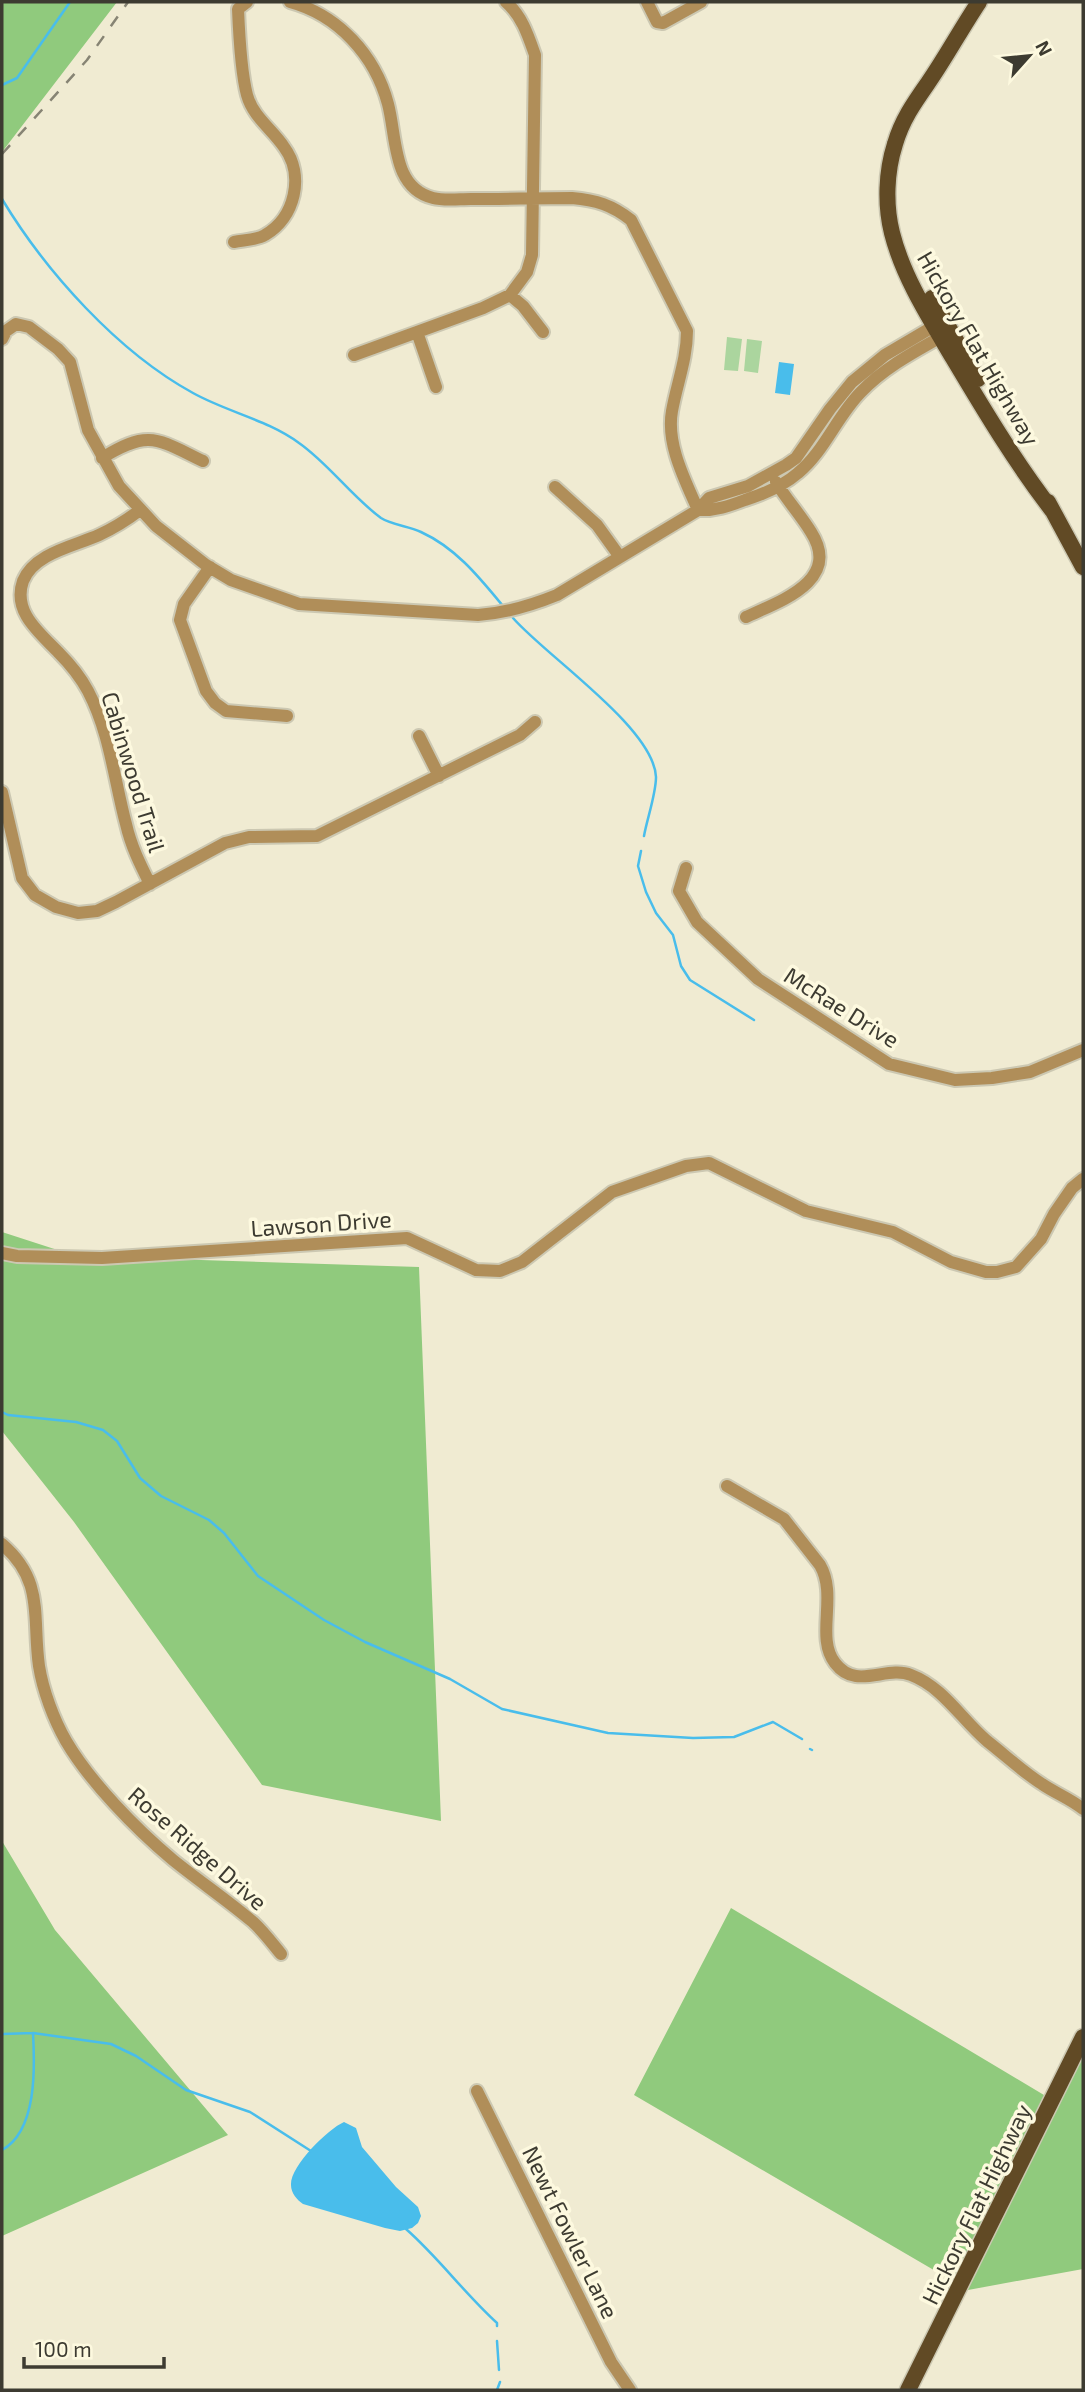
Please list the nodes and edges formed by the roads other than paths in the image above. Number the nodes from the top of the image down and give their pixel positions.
1 (247, 2) edge
2 (290, 2) edge
3 (506, 2) edge
4 (648, 2) edge
5 (701, 2) edge
6 (979, 2) edge
7 (534, 198) junction
8 (234, 242) dead end
9 (510, 295) junction
10 (942, 329) junction
11 (416, 332) junction
12 (543, 332) dead end
13 (2, 339) edge
14 (354, 355) dead end
15 (436, 387) dead end
16 (103, 458) junction
17 (202, 461) dead end
18 (775, 480) junction
19 (555, 487) dead end
20 (140, 510) junction
21 (698, 510) junction
22 (620, 557) junction
23 (1083, 566) edge
24 (209, 567) junction
25 (746, 617) dead end
26 (287, 716) dead end
27 (535, 722) dead end
28 (419, 736) dead end
29 (439, 776) junction
30 (2, 792) edge
31 (686, 868) dead end
32 (150, 884) junction
33 (1083, 1050) edge
34 (1083, 1179) edge
35 (2, 1253) edge
36 (727, 1486) dead end
37 (2, 1544) edge
38 (1083, 1809) edge
39 (281, 1954) dead end
40 (1083, 2037) edge
41 (477, 2091) dead end
42 (630, 2390) edge
43 (908, 2390) edge

1 - 8 street
2 - 7 street
3 - 7 street
4 - 5 street
6 - 10 main road, Hickory Flat Highway
7 - 9 street
7 - 21 street
9 - 11 street
9 - 12 street
10 - 18 street
10 - 23 main road, Hickory Flat Highway
11 - 14 street
11 - 15 street
13 - 16 street
16 - 17 street
16 - 20 street
18 - 21 street
18 - 25 street
19 - 22 street
20 - 24 street
20 - 32 street, Cabinwood Trail
21 - 22 street
22 - 24 street
24 - 26 street
27 - 29 street
28 - 29 street
29 - 32 street
30 - 32 street
31 - 33 street, McRae Drive
34 - 35 street, Lawson Drive
36 - 38 street
37 - 39 street, Rose Ridge Drive
40 - 43 main road, Hickory Flat Highway
41 - 42 street, Newt Fowler Lane

